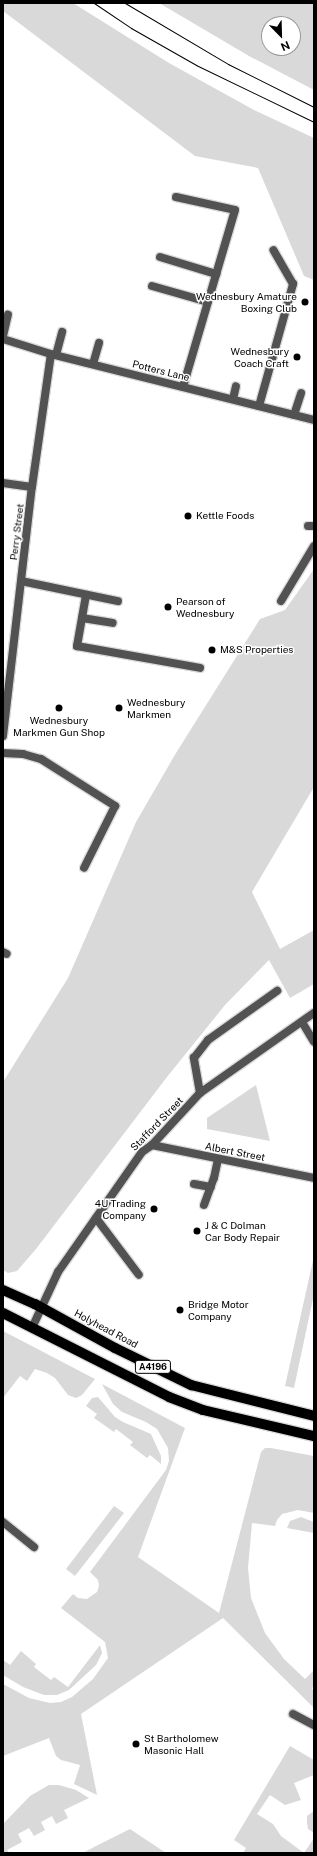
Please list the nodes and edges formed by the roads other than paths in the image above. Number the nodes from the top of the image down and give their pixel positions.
1 (176, 198) dead end
2 (272, 250) dead end
3 (160, 257) dead end
4 (216, 274) junction
5 (152, 286) dead end
6 (208, 302) junction
7 (8, 315) dead end
8 (62, 332) dead end
9 (3, 336) edge
10 (3, 339) edge
11 (99, 343) dead end
12 (54, 354) junction
13 (93, 364) junction
14 (236, 386) dead end
15 (183, 387) junction
16 (301, 393) dead end
17 (234, 399) junction
18 (259, 406) junction
19 (294, 414) junction
20 (314, 420) edge
21 (3, 483) edge
22 (32, 487) junction
23 (314, 546) edge
24 (21, 581) junction
25 (86, 595) junction
26 (118, 601) dead end
27 (281, 601) dead end
28 (82, 618) junction
29 (113, 623) dead end
30 (200, 668) dead end
31 (4, 718) edge
32 (3, 736) edge
33 (3, 753) edge
34 (84, 868) dead end
35 (277, 991) dead end
36 (314, 1013) edge
37 (302, 1022) junction
38 (314, 1042) edge
39 (200, 1093) junction
40 (152, 1145) junction
41 (218, 1159) junction
42 (314, 1178) edge
43 (194, 1184) dead end
44 (211, 1187) junction
45 (204, 1204) dead end
46 (96, 1218) junction
47 (139, 1275) dead end
48 (3, 1290) edge
49 (41, 1308) junction
50 (3, 1313) edge
51 (32, 1328) junction
52 (314, 1416) edge
53 (314, 1436) edge
54 (3, 1522) edge
55 (34, 1546) dead end
56 (293, 1714) dead end
57 (314, 1725) edge

1 - 4 street
2 - 18 street
3 - 4 street
4 - 6 street
5 - 6 street
6 - 15 street
7 - 9 street
8 - 12 street, Perry Street
10 - 12 street, Potters Lane
11 - 13 street
12 - 13 street, Potters Lane
12 - 22 street, Perry Street
13 - 15 street, Potters Lane
14 - 17 street
15 - 17 street, Potters Lane
16 - 19 street
17 - 18 street, Potters Lane
18 - 19 street, Potters Lane
19 - 20 street, Potters Lane
21 - 22 street
22 - 24 street, Perry Street
23 - 27 street
24 - 25 street
24 - 31 street, Perry Street
25 - 26 street
25 - 28 street
28 - 29 street
28 - 30 street
31 - 32 street, Perry Street
33 - 34 street
35 - 39 street
36 - 37 street, Stafford Street
37 - 38 street
37 - 39 street, Stafford Street
39 - 40 street, Stafford Street
40 - 41 street, Albert Street
40 - 46 street, Stafford Street
41 - 42 street, Albert Street
41 - 44 street
43 - 44 street
44 - 45 street
46 - 47 street
46 - 49 street, Stafford Street
48 - 49 main road, Holyhead Road / A4196
49 - 51 street, Stafford Street
49 - 52 main road, Holyhead Road / A4196
50 - 51 main road, A4196
51 - 53 main road, A4196
54 - 55 street
56 - 57 street

